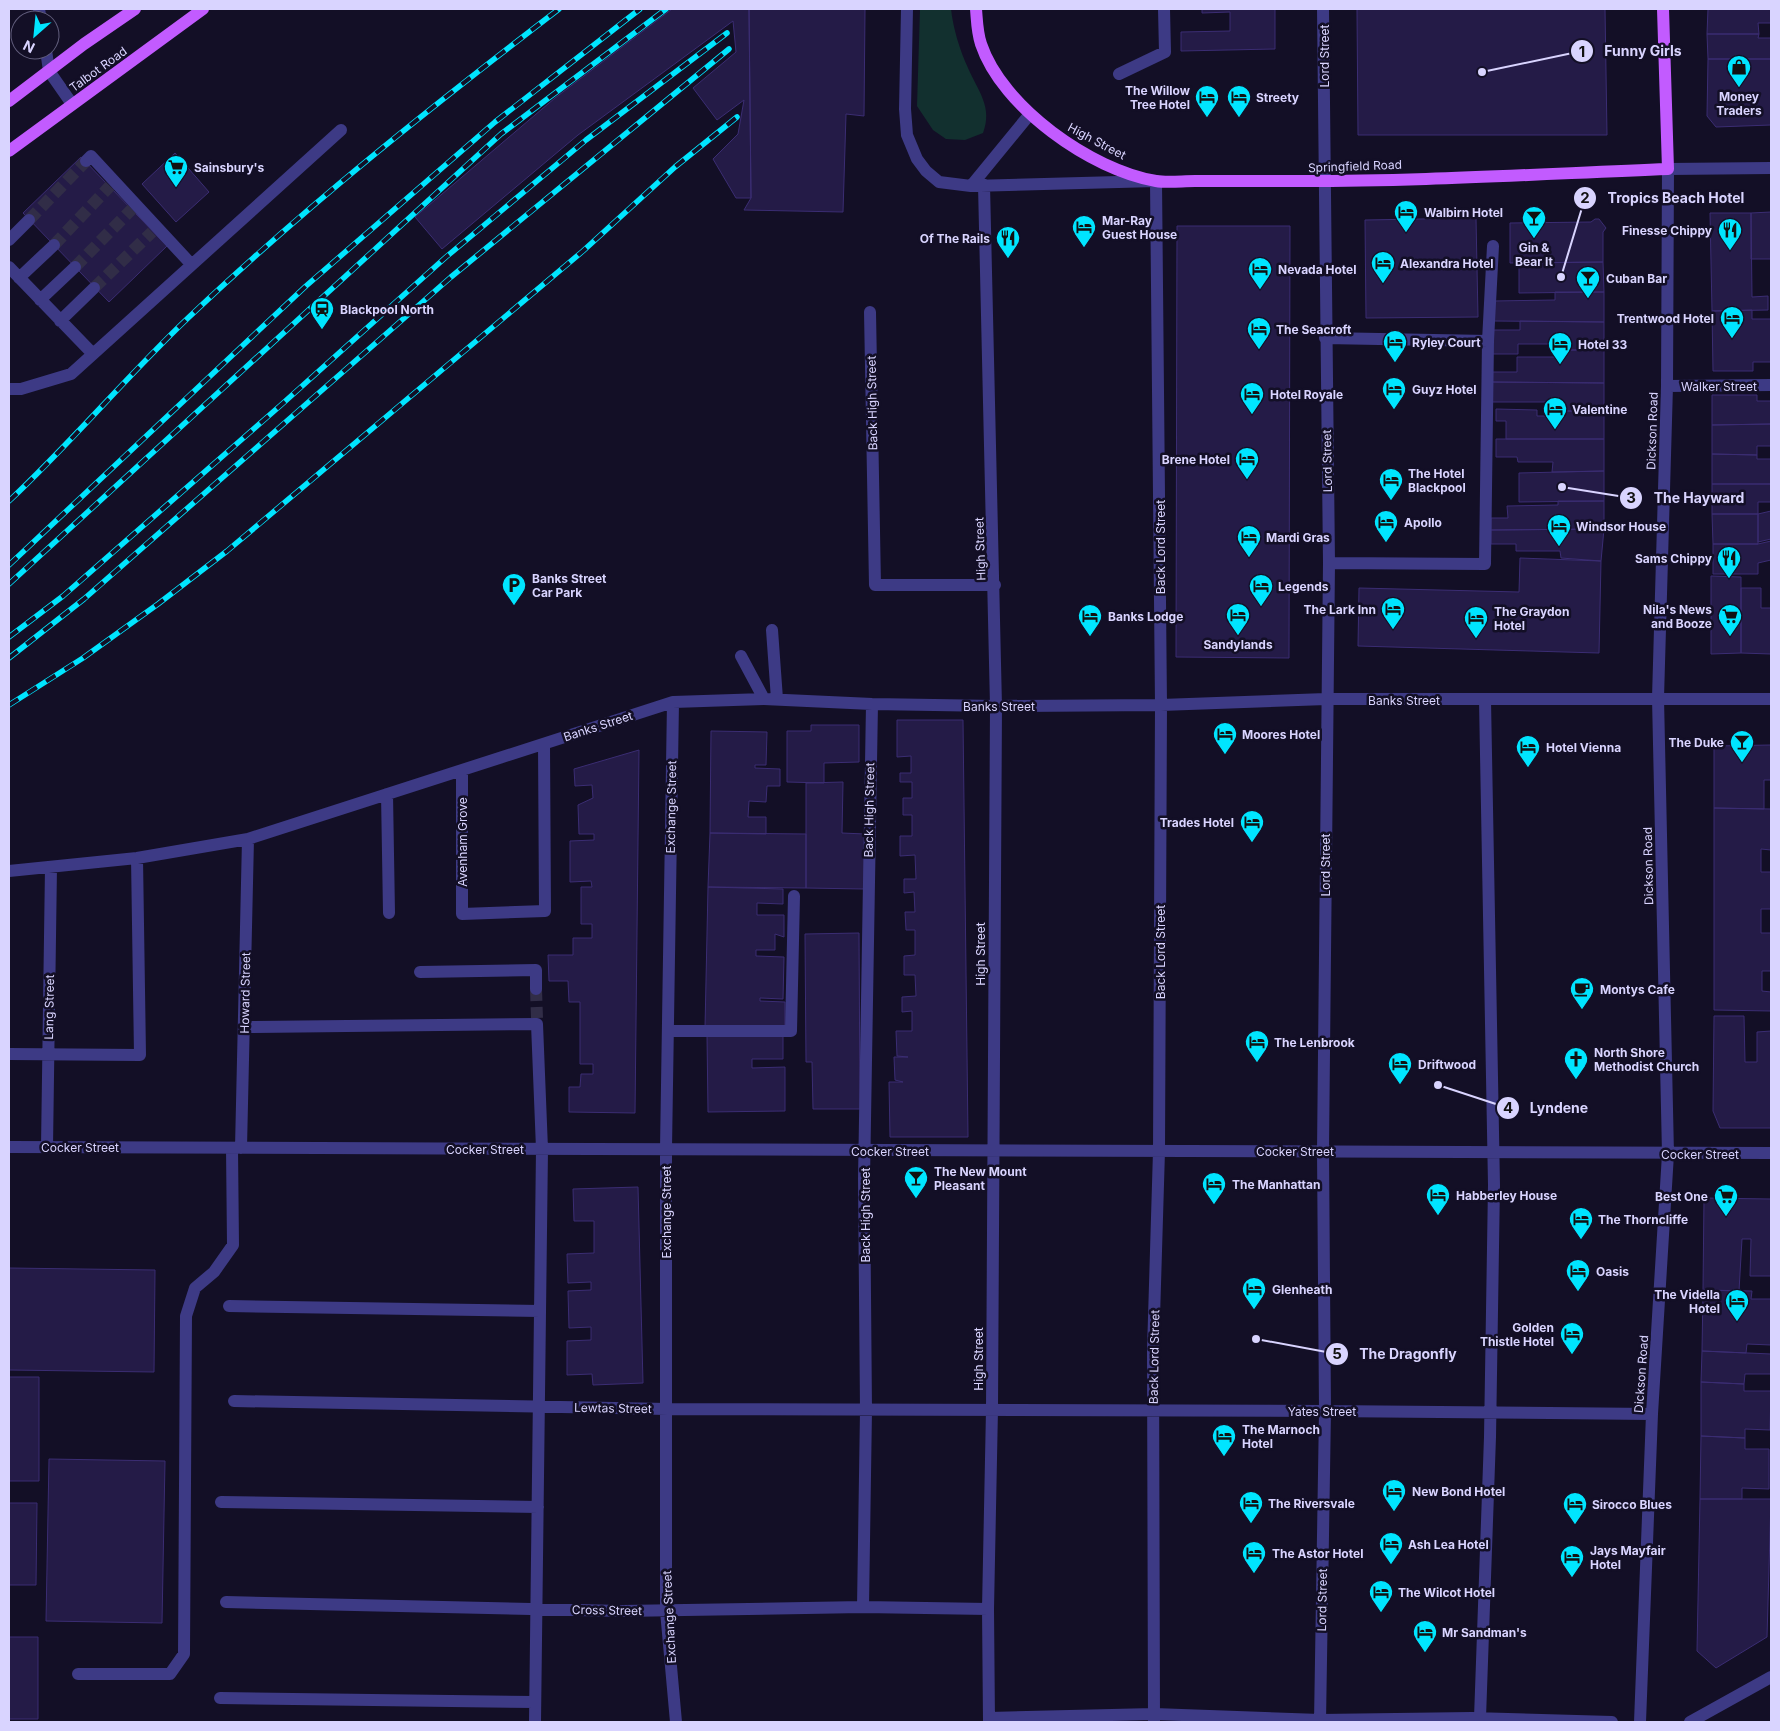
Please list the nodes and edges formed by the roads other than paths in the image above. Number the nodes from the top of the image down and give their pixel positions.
1 (136, 9) edge
2 (203, 9) edge
3 (907, 9) edge
4 (976, 9) edge
5 (1164, 9) edge
6 (1323, 9) edge
7 (1663, 9) edge
8 (47, 60) edge
9 (49, 71) junction
10 (1119, 74) dead end
11 (9, 101) edge
12 (72, 104) junction
13 (1030, 114) junction
14 (342, 130) dead end
15 (9, 151) edge
16 (86, 161) dead end
17 (1771, 168) edge
18 (1668, 169) junction
19 (1156, 181) junction
20 (1324, 181) junction
21 (978, 186) junction
22 (29, 220) tunnel mouth
23 (9, 240) edge
24 (54, 244) tunnel mouth
25 (1492, 246) dead end
26 (191, 264) junction
27 (9, 267) edge
28 (75, 267) tunnel mouth
29 (19, 278) junction
30 (94, 288) tunnel mouth
31 (40, 300) junction
32 (870, 312) dead end
33 (60, 321) junction
34 (1325, 338) junction
35 (1488, 341) junction
36 (93, 354) junction
37 (1771, 385) edge
38 (1667, 386) junction
39 (9, 389) edge
40 (1329, 563) junction
41 (995, 585) junction
42 (772, 630) dead end
43 (741, 656) dead end
44 (1658, 698) junction
45 (770, 699) junction
46 (1771, 699) edge
47 (1326, 700) junction
48 (1486, 700) junction
49 (673, 702) junction
50 (872, 704) junction
51 (1161, 705) junction
52 (996, 706) junction
53 (544, 744) junction
54 (462, 770) junction
55 (387, 794) junction
56 (248, 839) junction
57 (137, 858) junction
58 (51, 867) junction
59 (9, 871) edge
60 (794, 896) dead end
61 (389, 913) dead end
62 (420, 972) dead end
63 (536, 989) tunnel mouth
64 (244, 1027) junction
65 (668, 1031) junction
66 (9, 1054) edge
67 (48, 1054) junction
68 (9, 1147) edge
69 (46, 1147) junction
70 (237, 1148) junction
71 (542, 1149) junction
72 (666, 1150) junction
73 (992, 1150) junction
74 (865, 1151) junction
75 (1159, 1151) junction
76 (1323, 1151) junction
77 (1494, 1152) junction
78 (1771, 1153) edge
79 (1668, 1154) junction
80 (229, 1306) dead end
81 (540, 1310) junction
82 (234, 1401) dead end
83 (539, 1407) junction
84 (992, 1409) junction
85 (667, 1410) junction
86 (866, 1410) junction
87 (1153, 1411) junction
88 (1325, 1411) junction
89 (1489, 1412) junction
90 (1652, 1414) junction
91 (221, 1502) dead end
92 (538, 1507) junction
93 (226, 1602) dead end
94 (862, 1607) junction
95 (536, 1609) junction
96 (988, 1609) junction
97 (666, 1611) junction
98 (78, 1674) dead end
99 (1771, 1677) edge
100 (220, 1698) dead end
101 (535, 1702) junction
102 (1154, 1718) edge
103 (989, 1720) edge
104 (1475, 1720) edge
105 (1320, 1721) edge
106 (534, 1722) edge
107 (676, 1722) edge
108 (1612, 1722) edge
109 (1640, 1722) edge
110 (1690, 1722) edge

1 - 9 main road
2 - 12 main road, Talbot Road
3 - 21 street, Springfield Road
4 - 13 main road, High Street
5 - 10 street
6 - 20 street, Lord Street
7 - 18 main road, Dickson Road
8 - 9 street
9 - 11 main road
9 - 12 street
12 - 15 main road, Talbot Road
13 - 19 main road, High Street
13 - 21 street
14 - 26 street
16 - 26 street
17 - 18 street, Springfield Road
18 - 20 main road, Springfield Road
18 - 38 street, Dickson Road
19 - 20 main road, Springfield Road
19 - 21 street, Springfield Road
19 - 51 street, Back Lord Street
20 - 34 street, Lord Street
21 - 41 street, High Street
22 - 23 street
24 - 29 street
25 - 35 street
26 - 36 street
27 - 29 street
28 - 31 street
29 - 31 street
30 - 33 street
31 - 33 street
32 - 41 street, Back High Street
33 - 36 street
34 - 35 street
34 - 40 street, Lord Street
35 - 40 street
36 - 39 street
37 - 38 street, Walker Street
38 - 44 street, Dickson Road
40 - 47 street, Lord Street
41 - 52 street, High Street
42 - 45 street
43 - 45 street
44 - 46 street, Banks Street
44 - 48 street, Banks Street
44 - 79 street, Dickson Road
45 - 49 street, Banks Street
45 - 50 street, Banks Street
47 - 48 street, Banks Street
47 - 51 street, Banks Street
47 - 76 street, Lord Street
48 - 77 street
49 - 53 street, Banks Street
49 - 65 street, Exchange Street
50 - 52 street, Banks Street
50 - 74 street, Back High Street
51 - 52 street, Banks Street
51 - 75 street, Back Lord Street
52 - 73 street, High Street
53 - 54 street, Banks Street
53 - 54 street, Avenham Grove
54 - 55 street, Banks Street
55 - 56 street, Banks Street
55 - 61 street
56 - 57 street, Banks Street
56 - 64 street, Howard Street
57 - 58 street, Banks Street
57 - 67 street
58 - 59 street, Banks Street
58 - 67 street, Lang Street
60 - 65 street
62 - 63 street
64 - 70 street, Howard Street
64 - 71 street
65 - 72 street, Exchange Street
66 - 67 street
67 - 69 street, Lang Street
68 - 69 street, Cocker Street
69 - 70 street, Cocker Street
70 - 71 street, Cocker Street
70 - 98 street, Howard Street
71 - 72 street, Cocker Street
71 - 81 street
72 - 74 street, Cocker Street
72 - 85 street, Exchange Street
73 - 74 street, Cocker Street
73 - 75 street, Cocker Street
73 - 84 street, High Street
74 - 86 street, Back High Street
75 - 76 street, Cocker Street
75 - 87 street, Back Lord Street
76 - 77 street, Cocker Street
76 - 88 street, Lord Street
77 - 79 street, Cocker Street
77 - 89 street
78 - 79 street, Cocker Street
79 - 90 street, Dickson Road
80 - 81 street
81 - 83 street
82 - 83 street, Lewtas Street
83 - 85 street, Lewtas Street
83 - 92 street
84 - 86 street, Lewtas Street
84 - 87 street, Yates Street
84 - 96 street, High Street
85 - 86 street, Lewtas Street
85 - 97 street, Exchange Street
86 - 94 street, Back High Street
87 - 88 street, Yates Street
87 - 102 street, Back Lord Street
88 - 89 street, Yates Street
88 - 105 street, Lord Street
89 - 90 street, Yates Street
89 - 104 street
90 - 109 street, Dickson Road
91 - 92 street
92 - 95 street
93 - 95 street, Cross Street
94 - 96 street, Cross Street
94 - 97 street, Cross Street
95 - 97 street, Cross Street
95 - 101 street
96 - 103 street, High Street
97 - 107 street, Exchange Street
99 - 110 street
100 - 101 street
101 - 106 street
102 - 103 street
102 - 105 street
104 - 105 street
104 - 108 street

